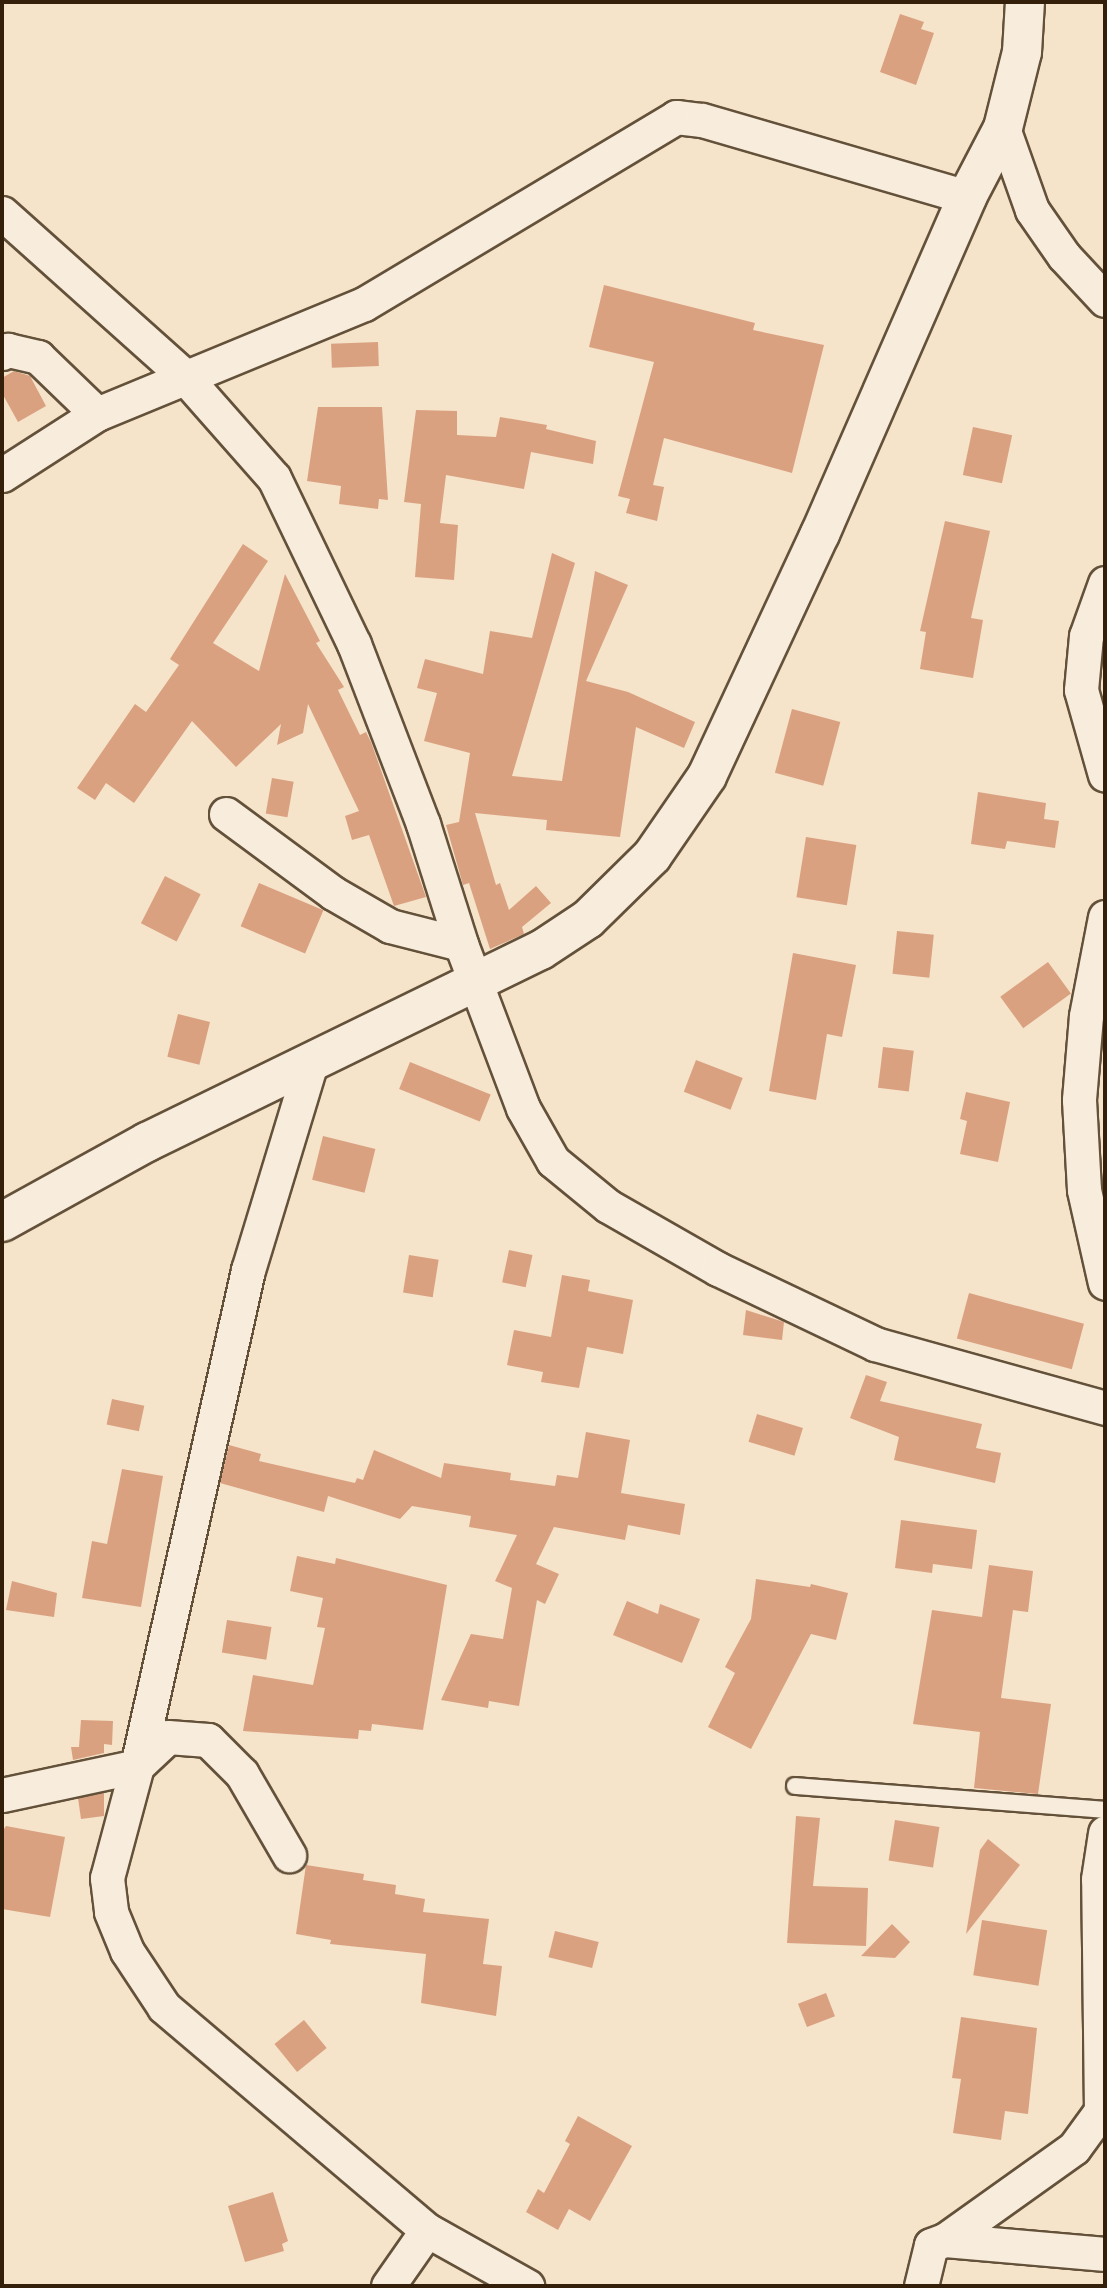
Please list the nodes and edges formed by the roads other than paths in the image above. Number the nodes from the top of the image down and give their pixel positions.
1 (1025, 2) edge
2 (1003, 128) junction
3 (967, 197) junction
4 (2, 213) edge
5 (1105, 300) edge
6 (2, 353) edge
7 (184, 376) junction
8 (97, 414) junction
9 (2, 475) edge
10 (1105, 583) edge
11 (1105, 775) edge
12 (226, 814) dead end
13 (1105, 917) edge
14 (461, 944) junction
15 (478, 984) junction
16 (310, 1066) junction
17 (2, 1222) edge
18 (1105, 1283) edge
19 (1105, 1408) edge
20 (137, 1766) junction
21 (795, 1786) dead end
22 (2, 1795) edge
23 (1105, 1810) edge
24 (1105, 1833) edge
25 (289, 1855) dead end
26 (427, 2230) junction
27 (945, 2240) junction
28 (1105, 2254) edge
29 (388, 2286) edge
30 (527, 2286) edge
31 (921, 2286) edge

1 - 2 street
2 - 3 street
2 - 5 street
3 - 7 street
3 - 15 street
4 - 7 street
6 - 8 street
7 - 8 street
7 - 14 street
8 - 9 street
10 - 11 street
12 - 14 street
13 - 18 street
14 - 15 street
15 - 16 street
15 - 19 street
16 - 17 street
16 - 20 street
20 - 22 street
20 - 25 street
20 - 26 street
21 - 23 lane
24 - 27 street
26 - 29 street
26 - 30 street
27 - 28 street
27 - 31 street

